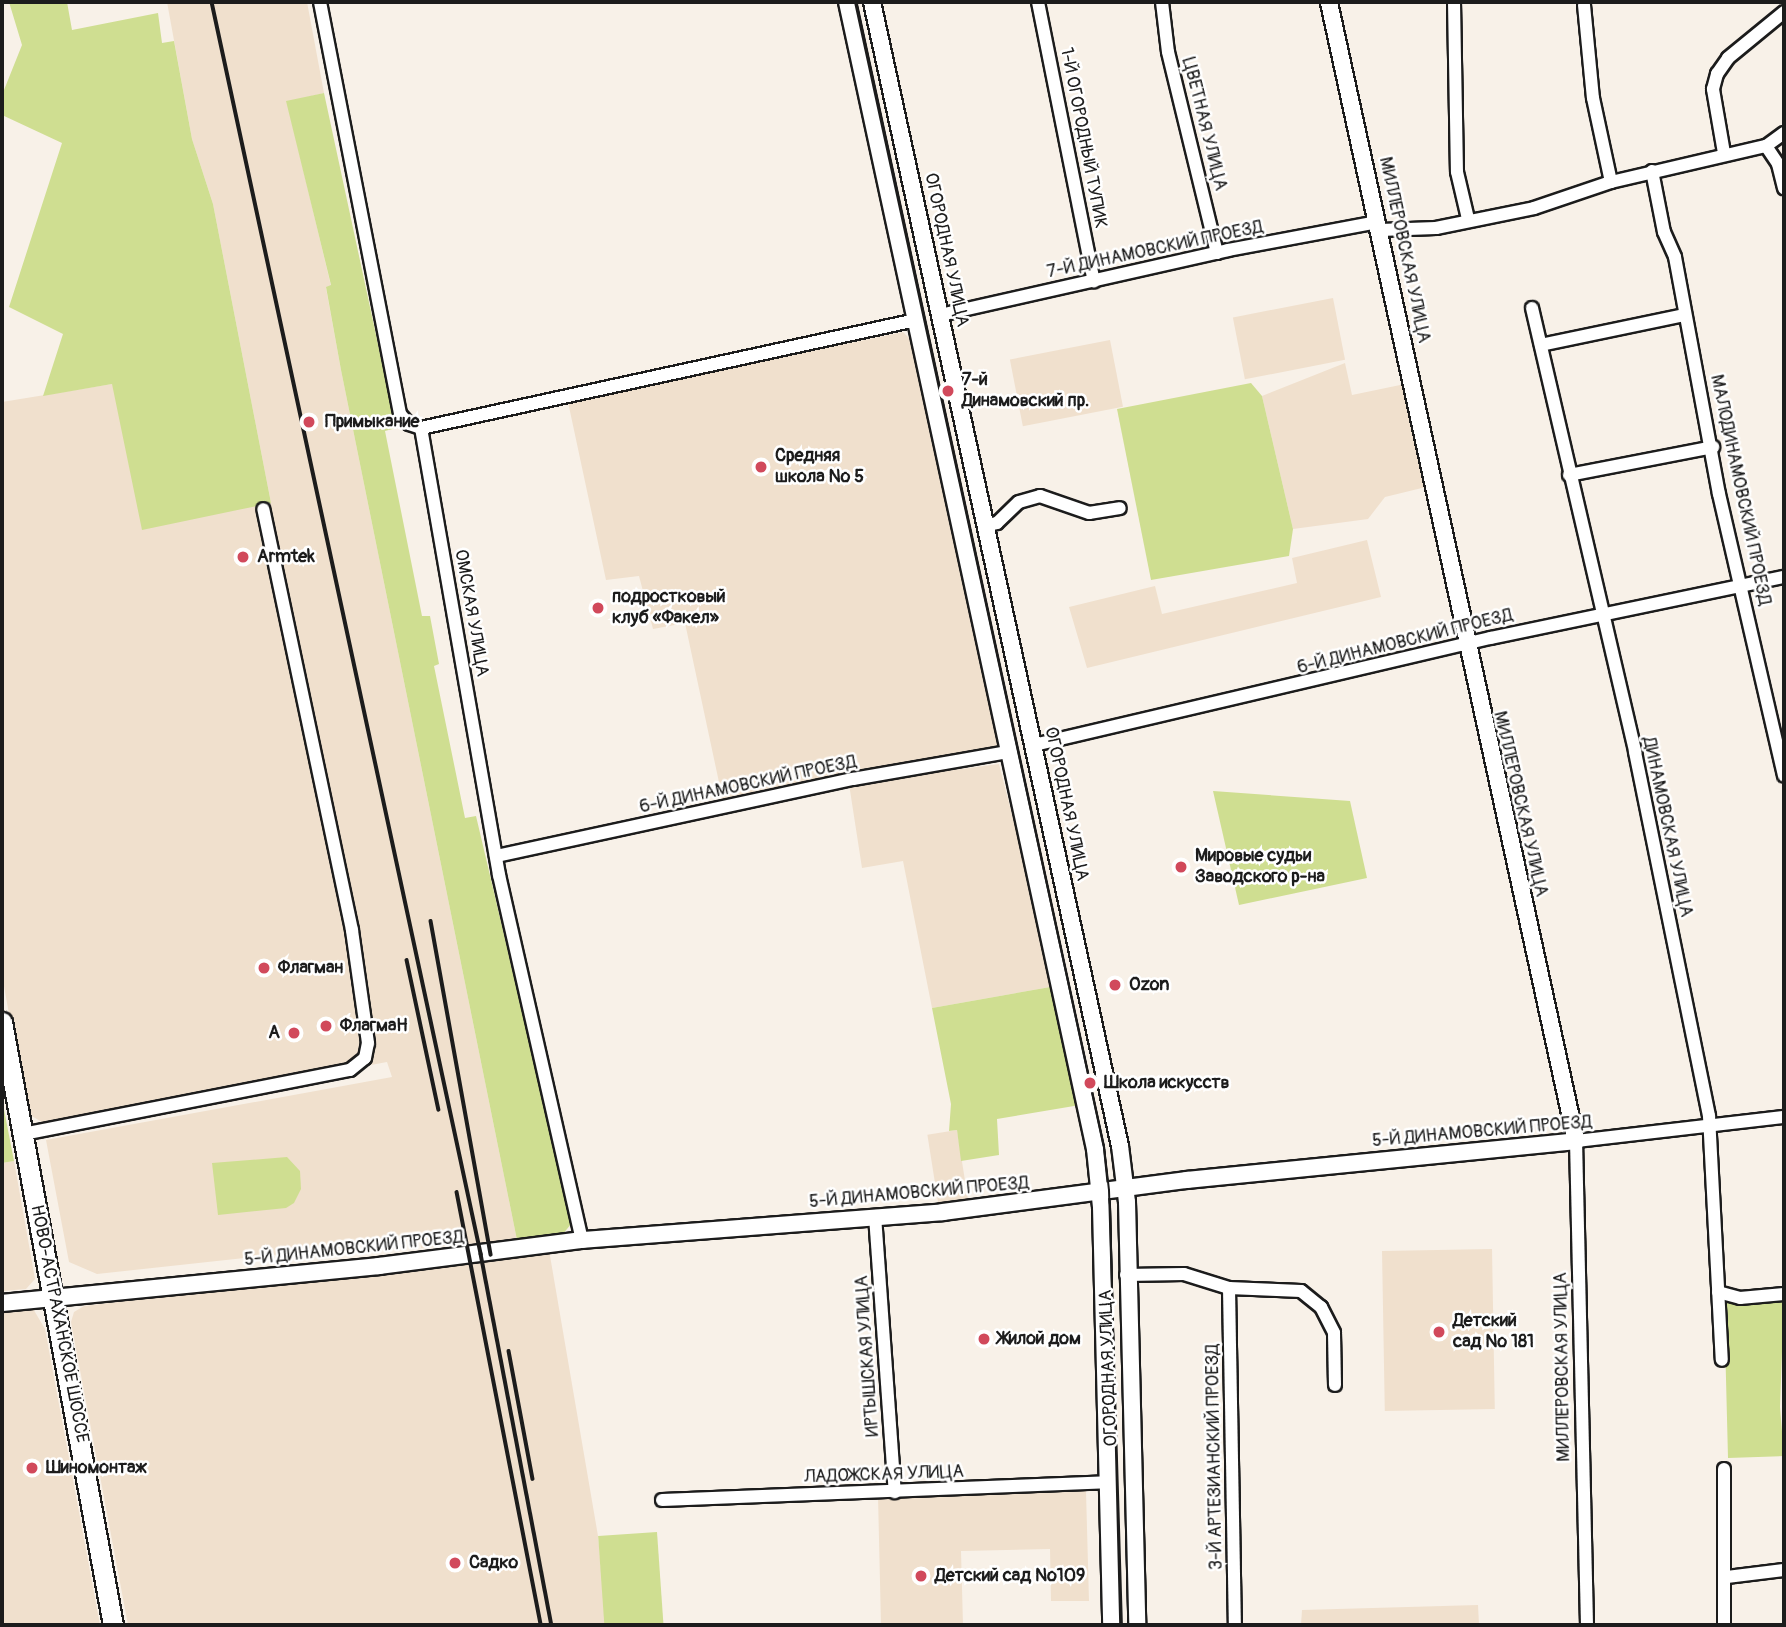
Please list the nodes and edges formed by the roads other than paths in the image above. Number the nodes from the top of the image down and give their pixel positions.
1 (320, 2) edge
2 (847, 2) edge
3 (872, 2) edge
4 (1038, 2) edge
5 (1163, 2) edge
6 (1329, 2) edge
7 (1454, 2) edge
8 (1584, 5) dead end
9 (1784, 12) edge
10 (1784, 133) edge
11 (1766, 146) junction
12 (1724, 153) junction
13 (1652, 172) junction
14 (1611, 183) junction
15 (1784, 188) edge
16 (1468, 219) junction
17 (1379, 226) junction
18 (1217, 253) junction
19 (1094, 281) junction
20 (1532, 308) dead end
21 (940, 315) junction
22 (1684, 315) junction
23 (916, 320) junction
24 (1541, 345) junction
25 (421, 428) junction
26 (1713, 447) junction
27 (1569, 475) junction
28 (1120, 508) dead end
29 (263, 509) dead end
30 (987, 525) junction
31 (1784, 577) edge
32 (1742, 584) junction
33 (1604, 616) junction
34 (1467, 644) junction
35 (1034, 745) junction
36 (1008, 752) junction
37 (1784, 776) edge
38 (496, 856) junction
39 (2, 1022) edge
40 (1784, 1117) edge
41 (1710, 1127) junction
42 (23, 1134) junction
43 (1576, 1142) junction
44 (1125, 1188) junction
45 (1099, 1192) junction
46 (875, 1216) junction
47 (582, 1240) junction
48 (1126, 1275) junction
49 (1229, 1287) junction
50 (1718, 1292) junction
51 (1784, 1294) edge
52 (55, 1301) junction
53 (2, 1303) edge
54 (1722, 1360) dead end
55 (1335, 1385) dead end
56 (1724, 1469) dead end
57 (1107, 1482) junction
58 (895, 1492) junction
59 (662, 1500) dead end
60 (1784, 1570) edge
61 (1727, 1577) junction
62 (113, 1625) edge
63 (1111, 1625) edge
64 (1137, 1625) edge
65 (1235, 1625) edge
66 (1587, 1625) edge
67 (1724, 1625) edge

1 - 25 street
2 - 23 street, ОГОРОДНАЯ УЛИЦА
3 - 21 street, ОГОРОДНАЯ УЛИЦА
4 - 19 street, 1-Й ОГОРОДНЫЙ ТУПИК
5 - 18 street, ЦВЕТНАЯ УЛИЦА
6 - 17 street, МИЛЛЕРОВСКАЯ УЛИЦА
7 - 16 street
8 - 14 street
9 - 12 street
10 - 11 street, 7-Й ДИНАМОВСКИЙ ПРОЕЗД
11 - 12 street, 7-Й ДИНАМОВСКИЙ ПРОЕЗД
11 - 15 street
12 - 13 street, 7-Й ДИНАМОВСКИЙ ПРОЕЗД
13 - 14 street, 7-Й ДИНАМОВСКИЙ ПРОЕЗД
13 - 22 street, МАЛОДИНАМОВСКИЙ ПРОЕЗД
14 - 16 street, 7-Й ДИНАМОВСКИЙ ПРОЕЗД
16 - 17 street, 7-Й ДИНАМОВСКИЙ ПРОЕЗД
17 - 18 street, 7-Й ДИНАМОВСКИЙ ПРОЕЗД
17 - 34 street, МИЛЛЕРОВСКАЯ УЛИЦА
18 - 19 street, 7-Й ДИНАМОВСКИЙ ПРОЕЗД
19 - 21 street, 7-Й ДИНАМОВСКИЙ ПРОЕЗД
20 - 24 street, ДИНАМОВСКАЯ УЛИЦА
21 - 30 street, ОГОРОДНАЯ УЛИЦА
22 - 24 street
22 - 26 street, МАЛОДИНАМОВСКИЙ ПРОЕЗД
23 - 25 street
23 - 36 street, ОГОРОДНАЯ УЛИЦА
24 - 27 street, ДИНАМОВСКАЯ УЛИЦА
25 - 38 street, ОМСКАЯ УЛИЦА
26 - 27 street
26 - 32 street, МАЛОДИНАМОВСКИЙ ПРОЕЗД
27 - 33 street, ДИНАМОВСКАЯ УЛИЦА
28 - 30 street
29 - 42 street
30 - 35 street, ОГОРОДНАЯ УЛИЦА
31 - 32 street, 6-Й ДИНАМОВСКИЙ ПРОЕЗД
32 - 33 street, 6-Й ДИНАМОВСКИЙ ПРОЕЗД
32 - 37 street, МАЛОДИНАМОВСКИЙ ПРОЕЗД
33 - 34 street, 6-Й ДИНАМОВСКИЙ ПРОЕЗД
33 - 41 street, ДИНАМОВСКАЯ УЛИЦА
34 - 35 street, 6-Й ДИНАМОВСКИЙ ПРОЕЗД
34 - 43 street, МИЛЛЕРОВСКАЯ УЛИЦА
35 - 44 street, ОГОРОДНАЯ УЛИЦА
36 - 38 street, 6-Й ДИНАМОВСКИЙ ПРОЕЗД
36 - 45 street, ОГОРОДНАЯ УЛИЦА
38 - 47 street, ОМСКАЯ УЛИЦА
39 - 42 main road, НОВО-АСТРАХАНСКОЕ ШОССЕ
40 - 41 street, 5-Й ДИНАМОВСКИЙ ПРОЕЗД
41 - 43 street, 5-Й ДИНАМОВСКИЙ ПРОЕЗД
41 - 50 street, ДИНАМОВСКАЯ УЛИЦА
42 - 52 main road, НОВО-АСТРАХАНСКОЕ ШОССЕ
43 - 44 street, 5-Й ДИНАМОВСКИЙ ПРОЕЗД
43 - 66 street, МИЛЛЕРОВСКАЯ УЛИЦА
44 - 45 street, 5-Й ДИНАМОВСКИЙ ПРОЕЗД
44 - 48 street, ОГОРОДНАЯ УЛИЦА
45 - 46 street, 5-Й ДИНАМОВСКИЙ ПРОЕЗД
45 - 57 street, ОГОРОДНАЯ УЛИЦА
46 - 47 street, 5-Й ДИНАМОВСКИЙ ПРОЕЗД
46 - 58 street, ИРТЫШСКАЯ УЛИЦА
47 - 52 street, 5-Й ДИНАМОВСКИЙ ПРОЕЗД
48 - 49 street
48 - 64 street, ОГОРОДНАЯ УЛИЦА
49 - 55 street
49 - 65 street, 3-Й АРТЕЗИАНСКИЙ ПРОЕЗД
50 - 51 street
50 - 54 street, ДИНАМОВСКАЯ УЛИЦА
52 - 53 street, 5-Й ДИНАМОВСКИЙ ПРОЕЗД
52 - 62 main road, НОВО-АСТРАХАНСКОЕ ШОССЕ
56 - 61 street
57 - 58 street, ЛАДОЖСКАЯ УЛИЦА
57 - 63 street, ОГОРОДНАЯ УЛИЦА
58 - 59 street, ЛАДОЖСКАЯ УЛИЦА
60 - 61 street
61 - 67 street

